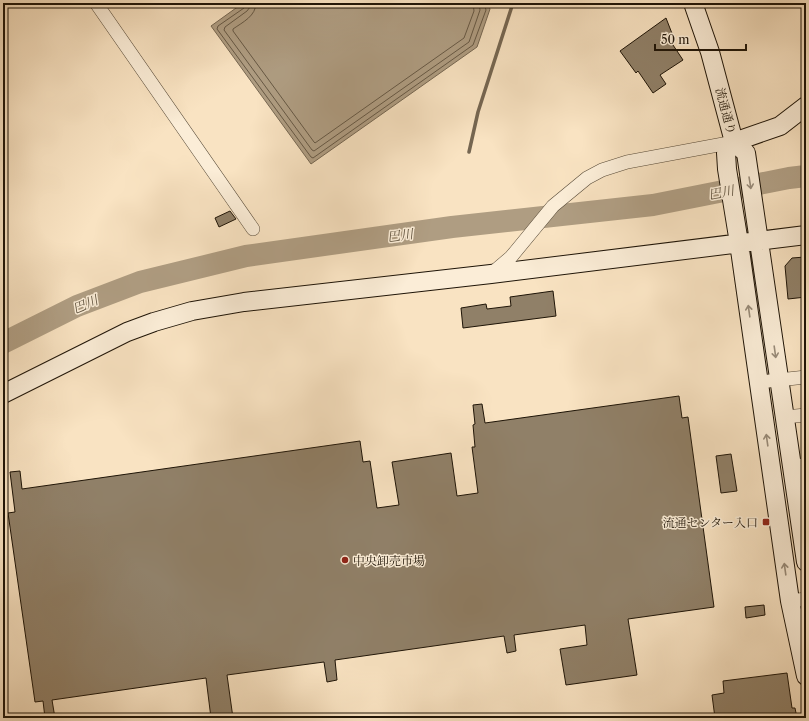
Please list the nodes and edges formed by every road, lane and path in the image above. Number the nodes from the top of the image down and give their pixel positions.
1 (96, 3) edge
2 (693, 3) edge
3 (806, 106) edge
4 (734, 142) junction
5 (253, 229) dead end
6 (806, 235) edge
7 (759, 240) junction
8 (739, 243) junction
9 (491, 274) junction
10 (806, 377) edge
11 (780, 380) junction
12 (759, 382) junction
13 (3, 394) edge
14 (806, 415) edge
15 (785, 417) junction
16 (799, 465) edge
17 (806, 562) edge
18 (798, 600) edge
19 (806, 676) edge

1 - 5 street
2 - 4 street, 流通通り
3 - 4 street, 流通通り
4 -> 7 street
4 - 8 street
4 - 9 street
6 - 7 street
7 - 8 street
7 -> 11 street
8 - 9 street
12 -> 8 street
9 - 13 street
10 - 11 street
11 - 12 street
11 - 15 street
18 -> 12 street
14 - 15 street
15 - 16 street
16 - 17 street
18 - 19 street

